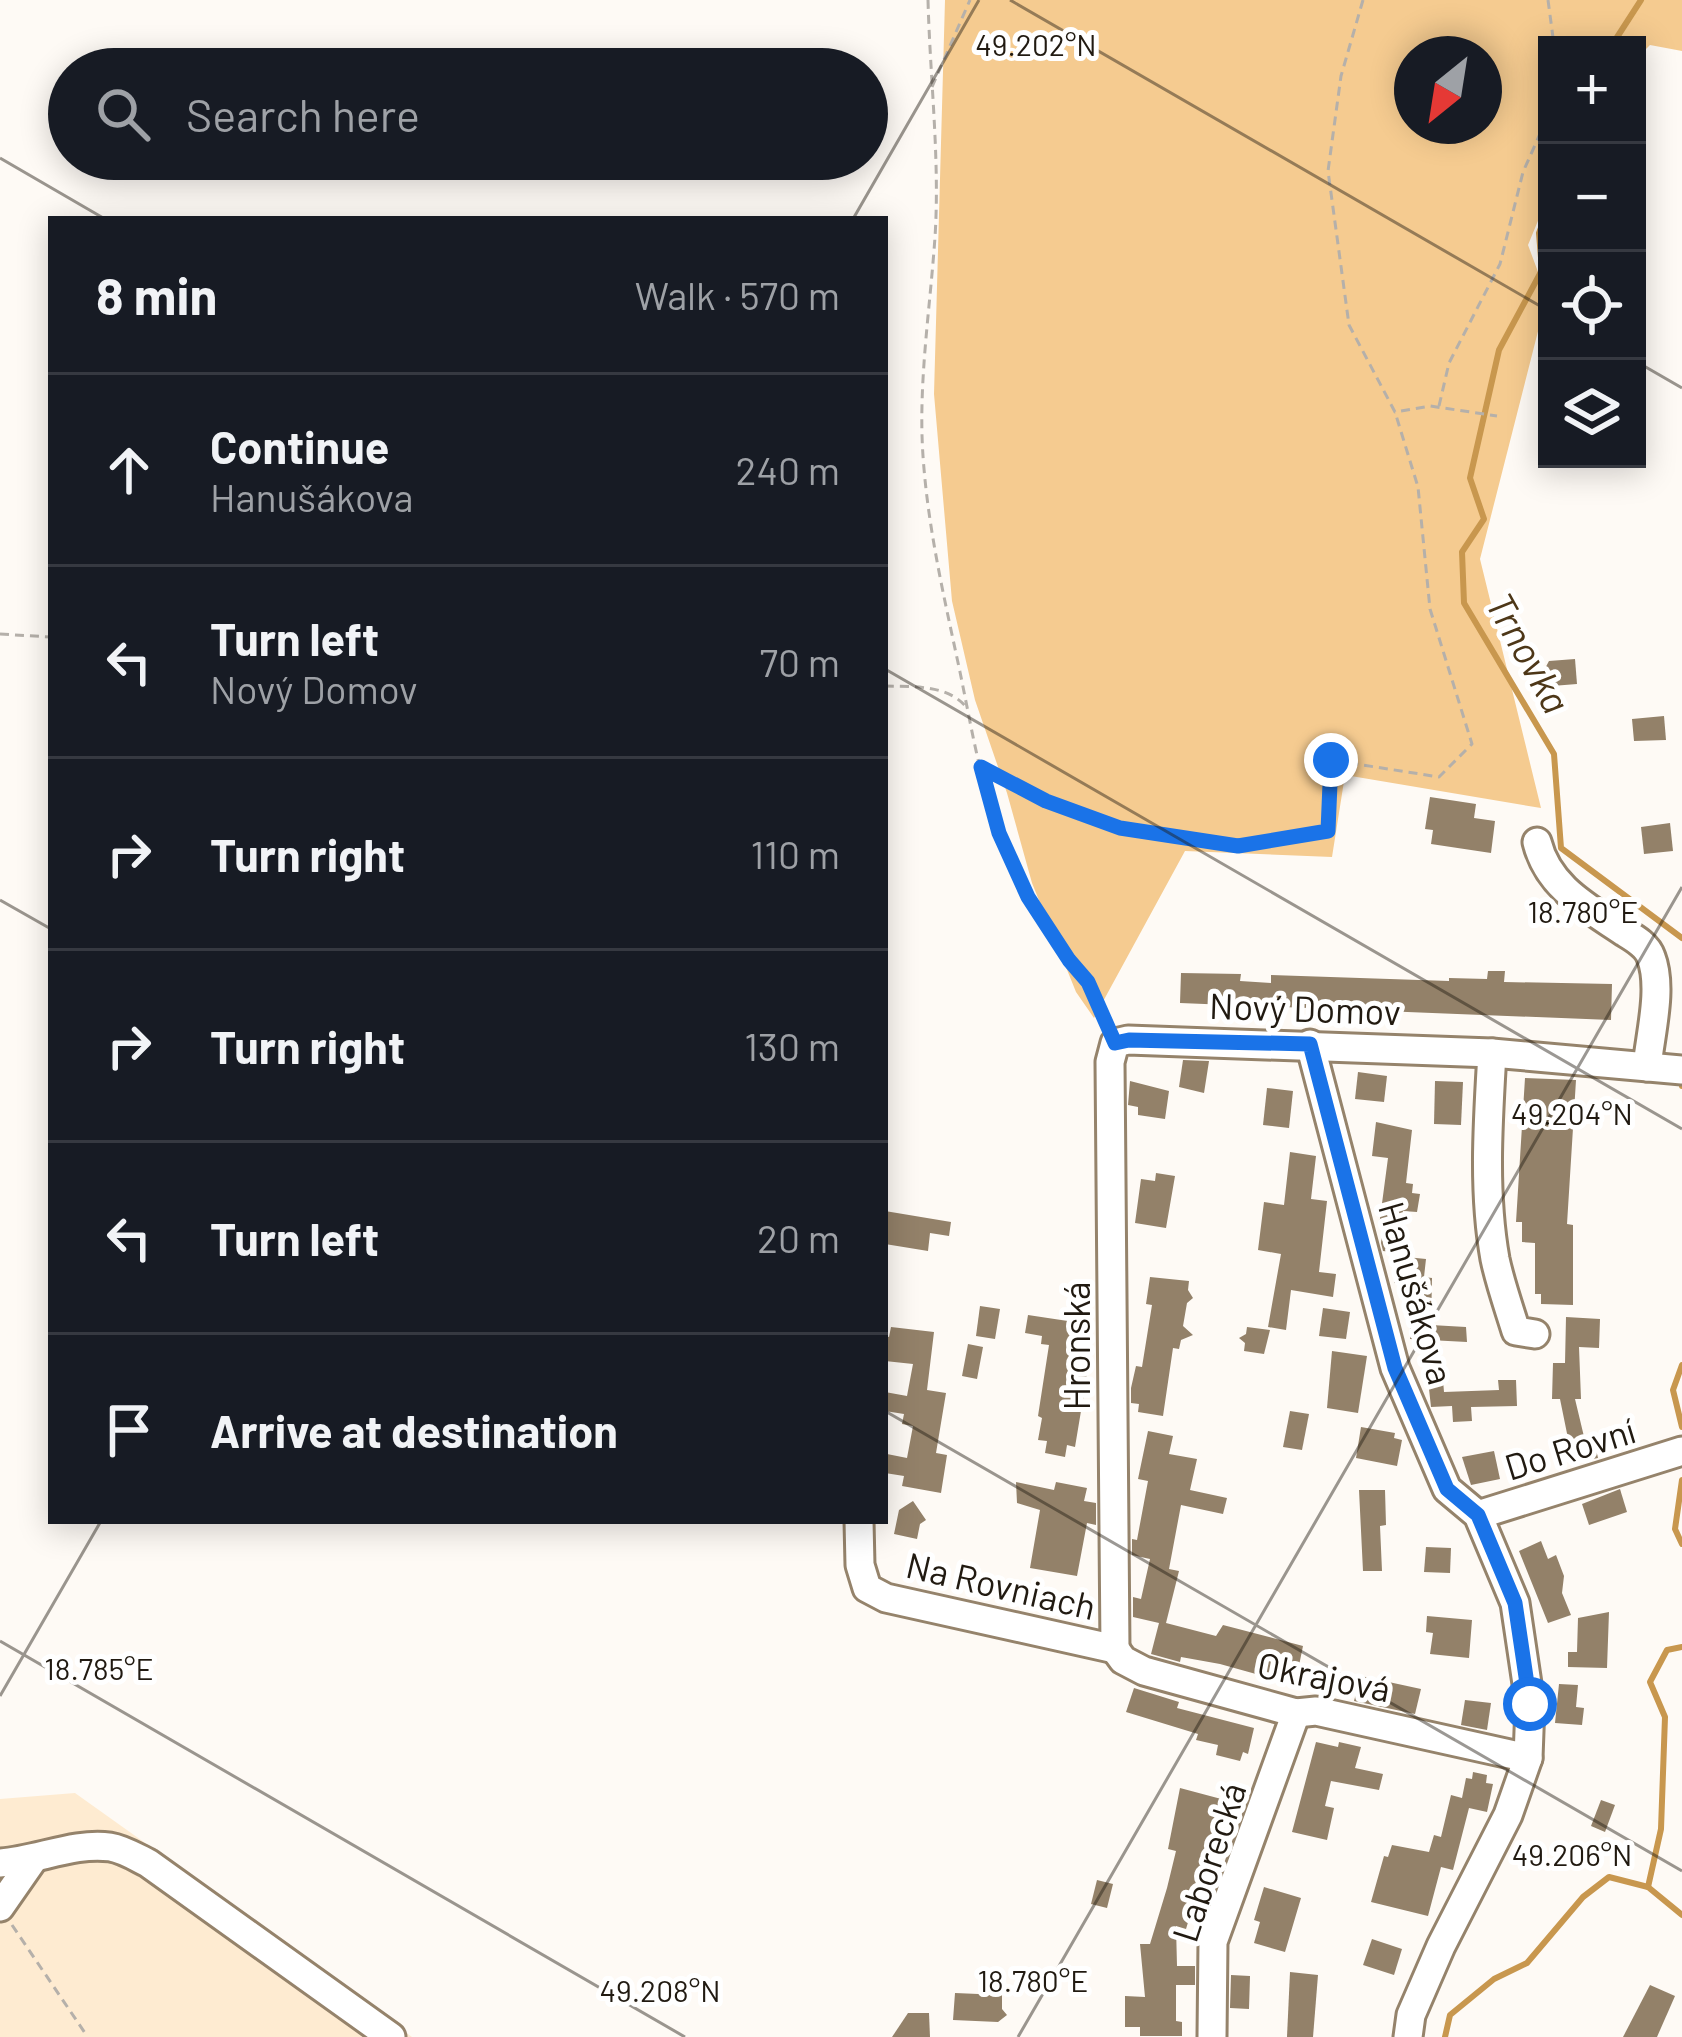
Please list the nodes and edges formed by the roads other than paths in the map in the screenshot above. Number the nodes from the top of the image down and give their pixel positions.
1 (1537, 842) dead end
2 (1115, 1043) joint
3 (1310, 1044) junction
4 (1492, 1053) junction
5 (1647, 1067) junction
6 (1681, 1070) edge
7 (1535, 1334) dead end
8 (1680, 1453) edge
9 (1478, 1515) junction
10 (859, 1524) edge
11 (1115, 1649) junction
12 (1296, 1713) junction
13 (1528, 1758) junction
14 (0, 1842) edge
15 (32, 1861) junction
16 (0, 1863) edge
17 (4, 1913) edge
18 (1406, 2030) edge
19 (391, 2037) edge
20 (1212, 2037) edge

1 - 5 street
2 - 3 street, Nový Domov
2 - 11 street, Hronská
3 - 4 street, Nový Domov
3 - 9 street, Hanušákova
4 - 5 street, Nový Domov
4 - 7 street
5 - 6 street, Nový Domov
8 - 9 street, Do Rovní
9 - 13 street, Hanušákova
10 - 11 street, Na Rovniach
11 - 12 street, Okrajová
12 - 13 street, Okrajová
12 - 20 street, Laborecká
13 - 18 street, Hanušákova
14 - 15 street
15 - 16 street
15 - 17 street
15 - 19 street

